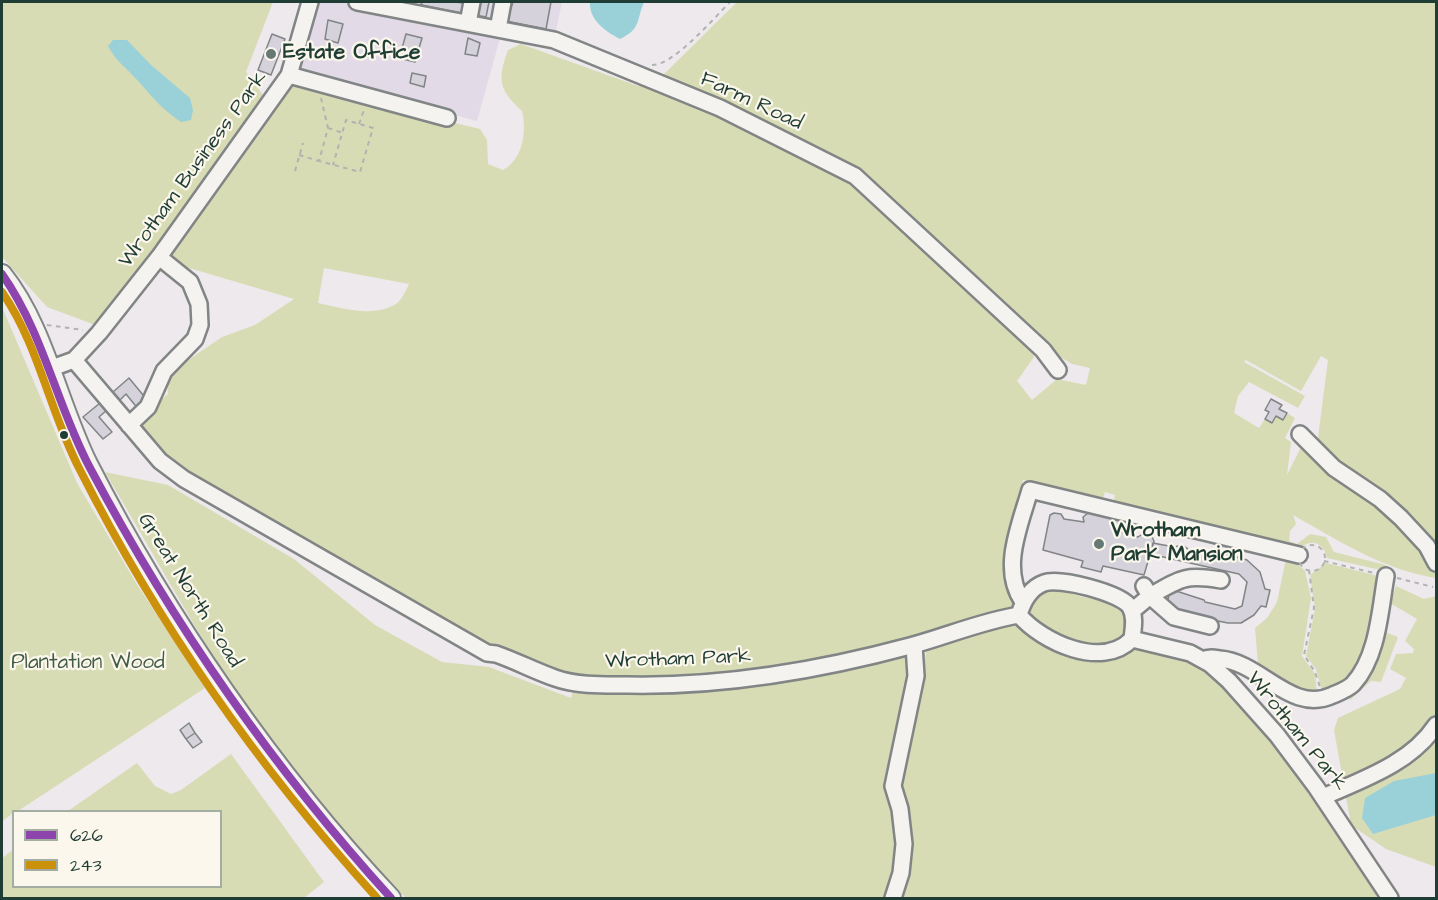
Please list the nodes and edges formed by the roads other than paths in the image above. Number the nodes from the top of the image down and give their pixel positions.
1 (310, 2) edge
2 (357, 2) edge
3 (472, 2) edge
4 (503, 2) edge
5 (387, 5) edge
6 (415, 7) edge
7 (468, 23) junction
8 (498, 28) junction
9 (289, 75) junction
10 (447, 118) dead end
11 (159, 257) junction
12 (2, 274) edge
13 (74, 360) junction
14 (49, 369) junction
15 (1058, 370) dead end
16 (129, 425) junction
17 (1300, 434) dead end
18 (1299, 555) dead end
19 (1437, 563) edge
20 (1386, 576) dead end
21 (1221, 580) dead end
22 (1147, 591) junction
23 (1021, 608) junction
24 (1131, 611) junction
25 (1210, 626) dead end
26 (1132, 639) junction
27 (914, 645) junction
28 (1203, 660) junction
29 (1437, 725) edge
30 (1323, 797) junction
31 (392, 898) edge
32 (893, 898) edge
33 (1390, 898) edge

1 - 9 lane
2 - 5 lane, Farm Road
3 - 7 lane
4 - 8 lane
5 - 6 lane, Farm Road
6 - 7 lane, Farm Road
7 - 8 lane, Farm Road
8 - 15 lane, Farm Road
9 - 10 lane, Wrotham Business Park
9 - 11 lane, Wrotham Business Park
11 - 13 lane, Wrotham Business Park
11 - 16 lane
12 - 14 main road, Great North Road
13 - 14 lane
13 - 16 lane, Wrotham Park
14 - 31 main road, Great North Road
16 - 27 lane, Wrotham Park
17 - 19 lane
18 - 23 lane
20 - 28 lane
21 - 22 lane
22 - 24 lane
22 - 25 lane
23 - 24 lane
23 - 26 lane
23 - 27 lane, Wrotham Park
24 - 26 lane
26 - 28 lane, Wrotham Park
27 - 32 lane
28 - 30 lane, Wrotham Park
29 - 30 lane
30 - 33 lane, Wrotham Park

